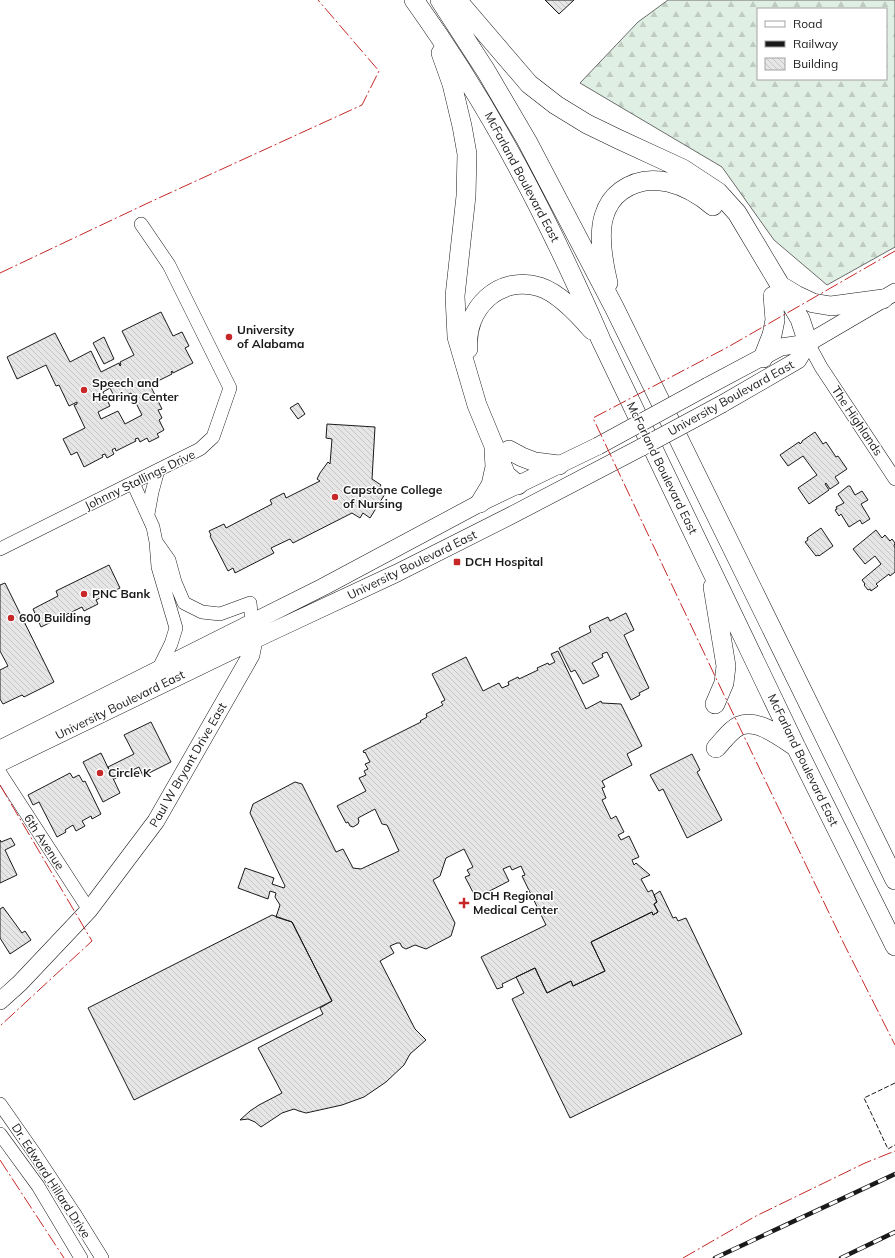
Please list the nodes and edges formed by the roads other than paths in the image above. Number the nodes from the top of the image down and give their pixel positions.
1 (414, 0) edge
2 (440, 0) edge
3 (457, 0) edge
4 (428, 19) junction
5 (141, 224) dead end
6 (776, 291) junction
7 (889, 295) edge
8 (614, 307) junction
9 (601, 340) junction
10 (808, 342) junction
11 (763, 358) junction
12 (502, 447) junction
13 (559, 465) junction
14 (158, 470) junction
15 (895, 479) edge
16 (133, 483) junction
17 (518, 485) junction
18 (480, 503) junction
19 (148, 514) junction
20 (156, 542) junction
21 (0, 549) edge
22 (710, 566) junction
23 (252, 623) junction
24 (254, 640) junction
25 (158, 670) junction
26 (715, 704) dead end
27 (796, 747) junction
28 (716, 748) dead end
29 (0, 749) edge
30 (0, 763) edge
31 (0, 773) edge
32 (895, 880) edge
33 (89, 910) junction
34 (895, 946) edge
35 (0, 1001) edge
36 (0, 1104) edge
37 (0, 1134) edge
38 (80, 1258) edge
39 (102, 1258) edge

1 - 4 highway, McFarland Boulevard East
2 - 8 highway, McFarland Boulevard East
3 - 6 highway
4 - 9 highway, McFarland Boulevard East
4 - 12 highway
5 - 14 street, Johnny Stallings Drive
6 - 7 highway
6 - 8 highway
6 - 10 highway
6 - 11 highway
7 - 10 main road, University Boulevard East
8 - 32 highway, McFarland Boulevard East
9 - 12 highway
9 - 22 highway, McFarland Boulevard East
10 - 11 main road, University Boulevard East
10 - 15 street, The Highlands
10 - 24 main road, University Boulevard East, bridge
11 - 13 main road, University Boulevard East, bridge
12 - 13 highway
12 - 17 highway
12 - 18 highway
13 - 17 main road, University Boulevard East
14 - 16 street, Johnny Stallings Drive
14 - 19 street
16 - 19 street
16 - 21 street, Johnny Stallings Drive
17 - 18 main road, University Boulevard East
18 - 23 main road, University Boulevard East
19 - 20 street
20 - 23 street
20 - 25 street
22 - 26 highway
22 - 27 highway, McFarland Boulevard East
23 - 24 main road, Paul W Bryant Drive East
23 - 25 main road, University Boulevard East
24 - 30 main road, University Boulevard East
24 - 33 main road, Paul W Bryant Drive East
25 - 29 main road, University Boulevard East
27 - 28 highway
27 - 34 highway, McFarland Boulevard East
31 - 33 street, 6th Avenue
33 - 35 main road, Paul W Bryant Drive East
36 - 39 street, Dr. Edward Hillard Drive
37 - 38 street, Dr. Edward Hillard Drive

